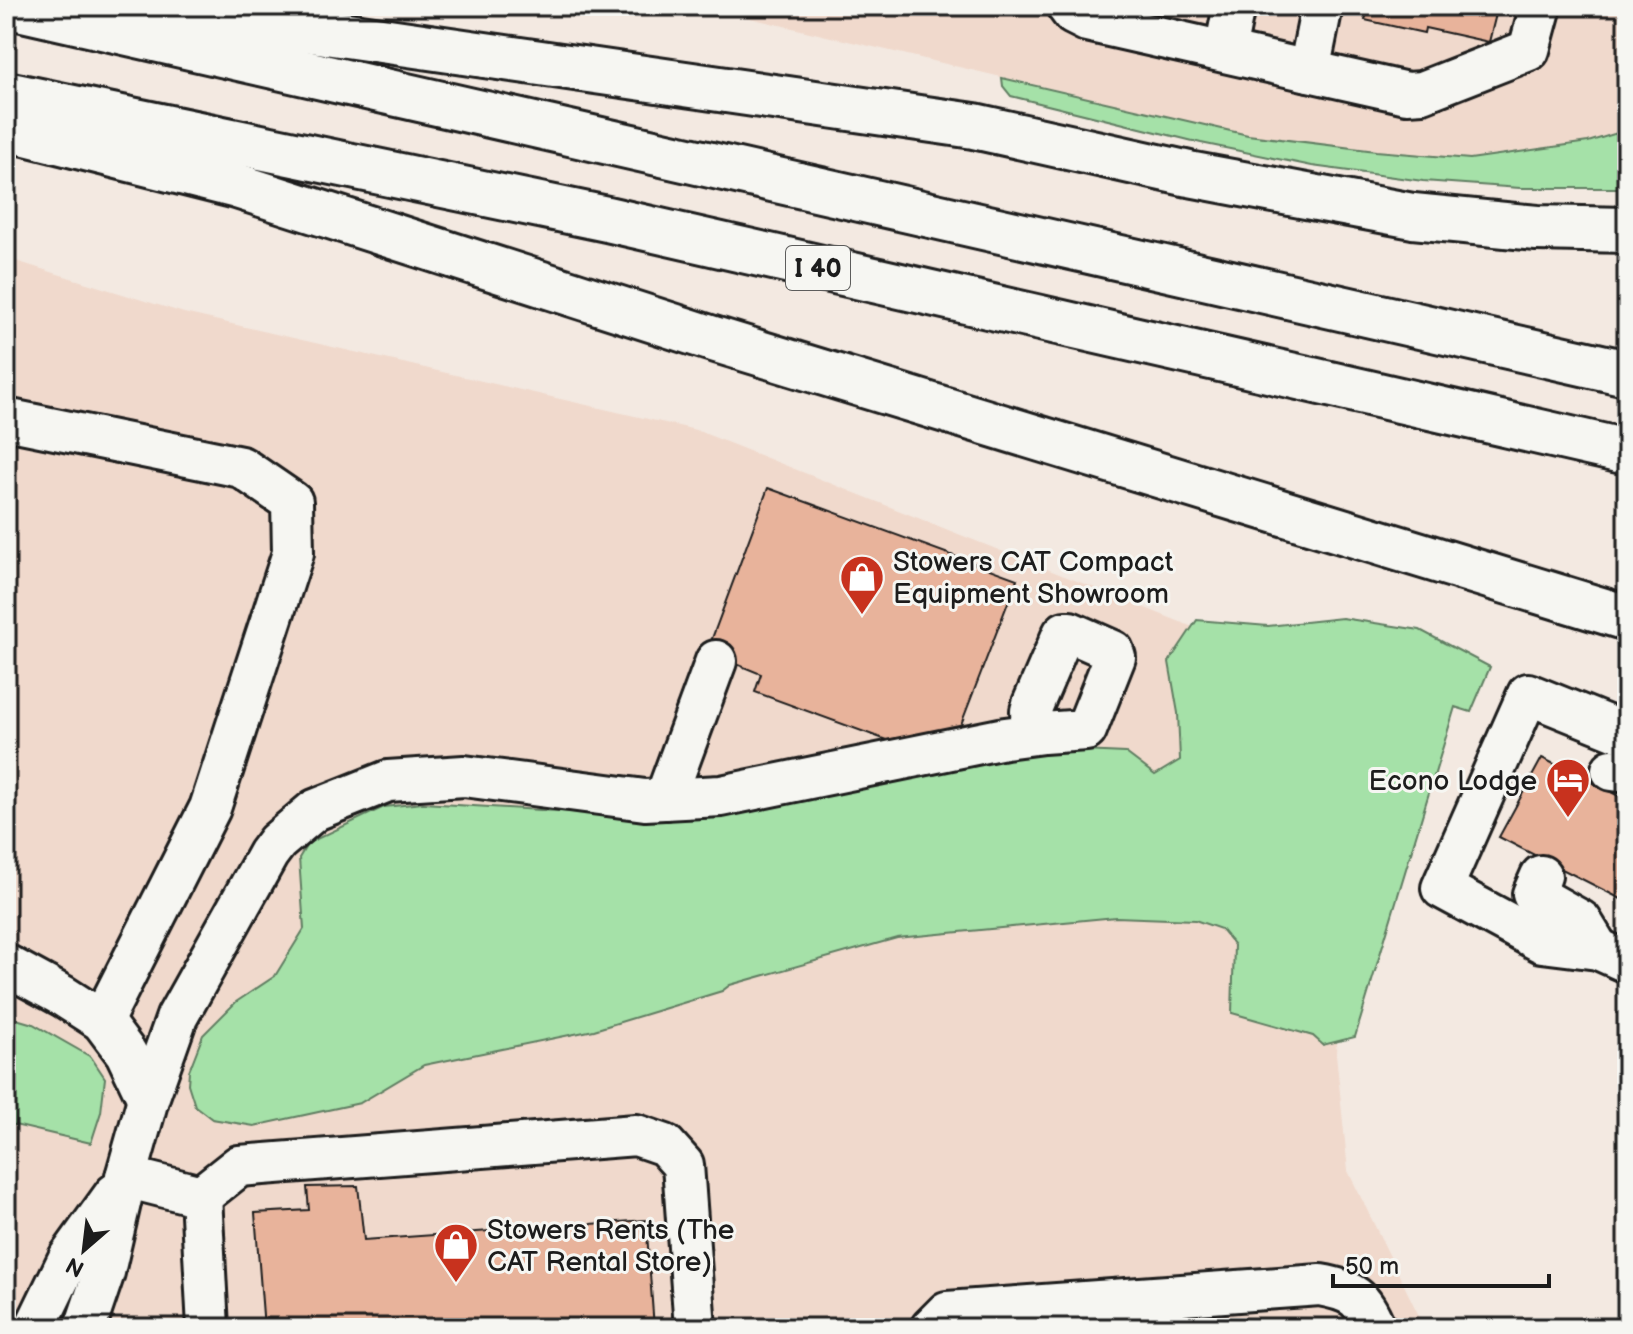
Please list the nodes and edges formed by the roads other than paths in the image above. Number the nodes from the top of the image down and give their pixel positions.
1 (10, 6) edge
2 (166, 6) edge
3 (1067, 6) edge
4 (1234, 6) edge
5 (1322, 6) edge
6 (1541, 6) edge
7 (1225, 51) junction
8 (1309, 71) junction
9 (6, 94) edge
10 (6, 128) edge
11 (1627, 230) edge
12 (1627, 373) edge
13 (6, 419) edge
14 (1627, 452) edge
15 (1627, 618) edge
16 (716, 661) dead end
17 (1032, 734) dead end
18 (1627, 734) edge
19 (665, 799) junction
20 (1541, 876) dead end
21 (1612, 955) edge
22 (6, 965) edge
23 (102, 1021) junction
24 (148, 1099) junction
25 (126, 1177) junction
26 (201, 1196) junction
27 (35, 1328) edge
28 (85, 1328) edge
29 (208, 1328) edge
30 (695, 1328) edge
31 (931, 1328) edge
32 (1375, 1328) edge

1 - 12 highway
2 - 11 highway
3 - 7 lane
4 - 7 lane
5 - 8 lane
6 - 8 lane
7 - 8 lane
9 - 14 highway, I 40
10 - 15 highway
13 - 23 lane
16 - 19 lane
17 - 19 lane
18 - 21 lane
19 - 24 lane
20 - 21 lane
22 - 23 lane
23 - 24 lane
24 - 25 lane
25 - 26 lane
25 - 27 lane
25 - 28 lane
26 - 29 lane
26 - 30 lane
31 - 32 lane

